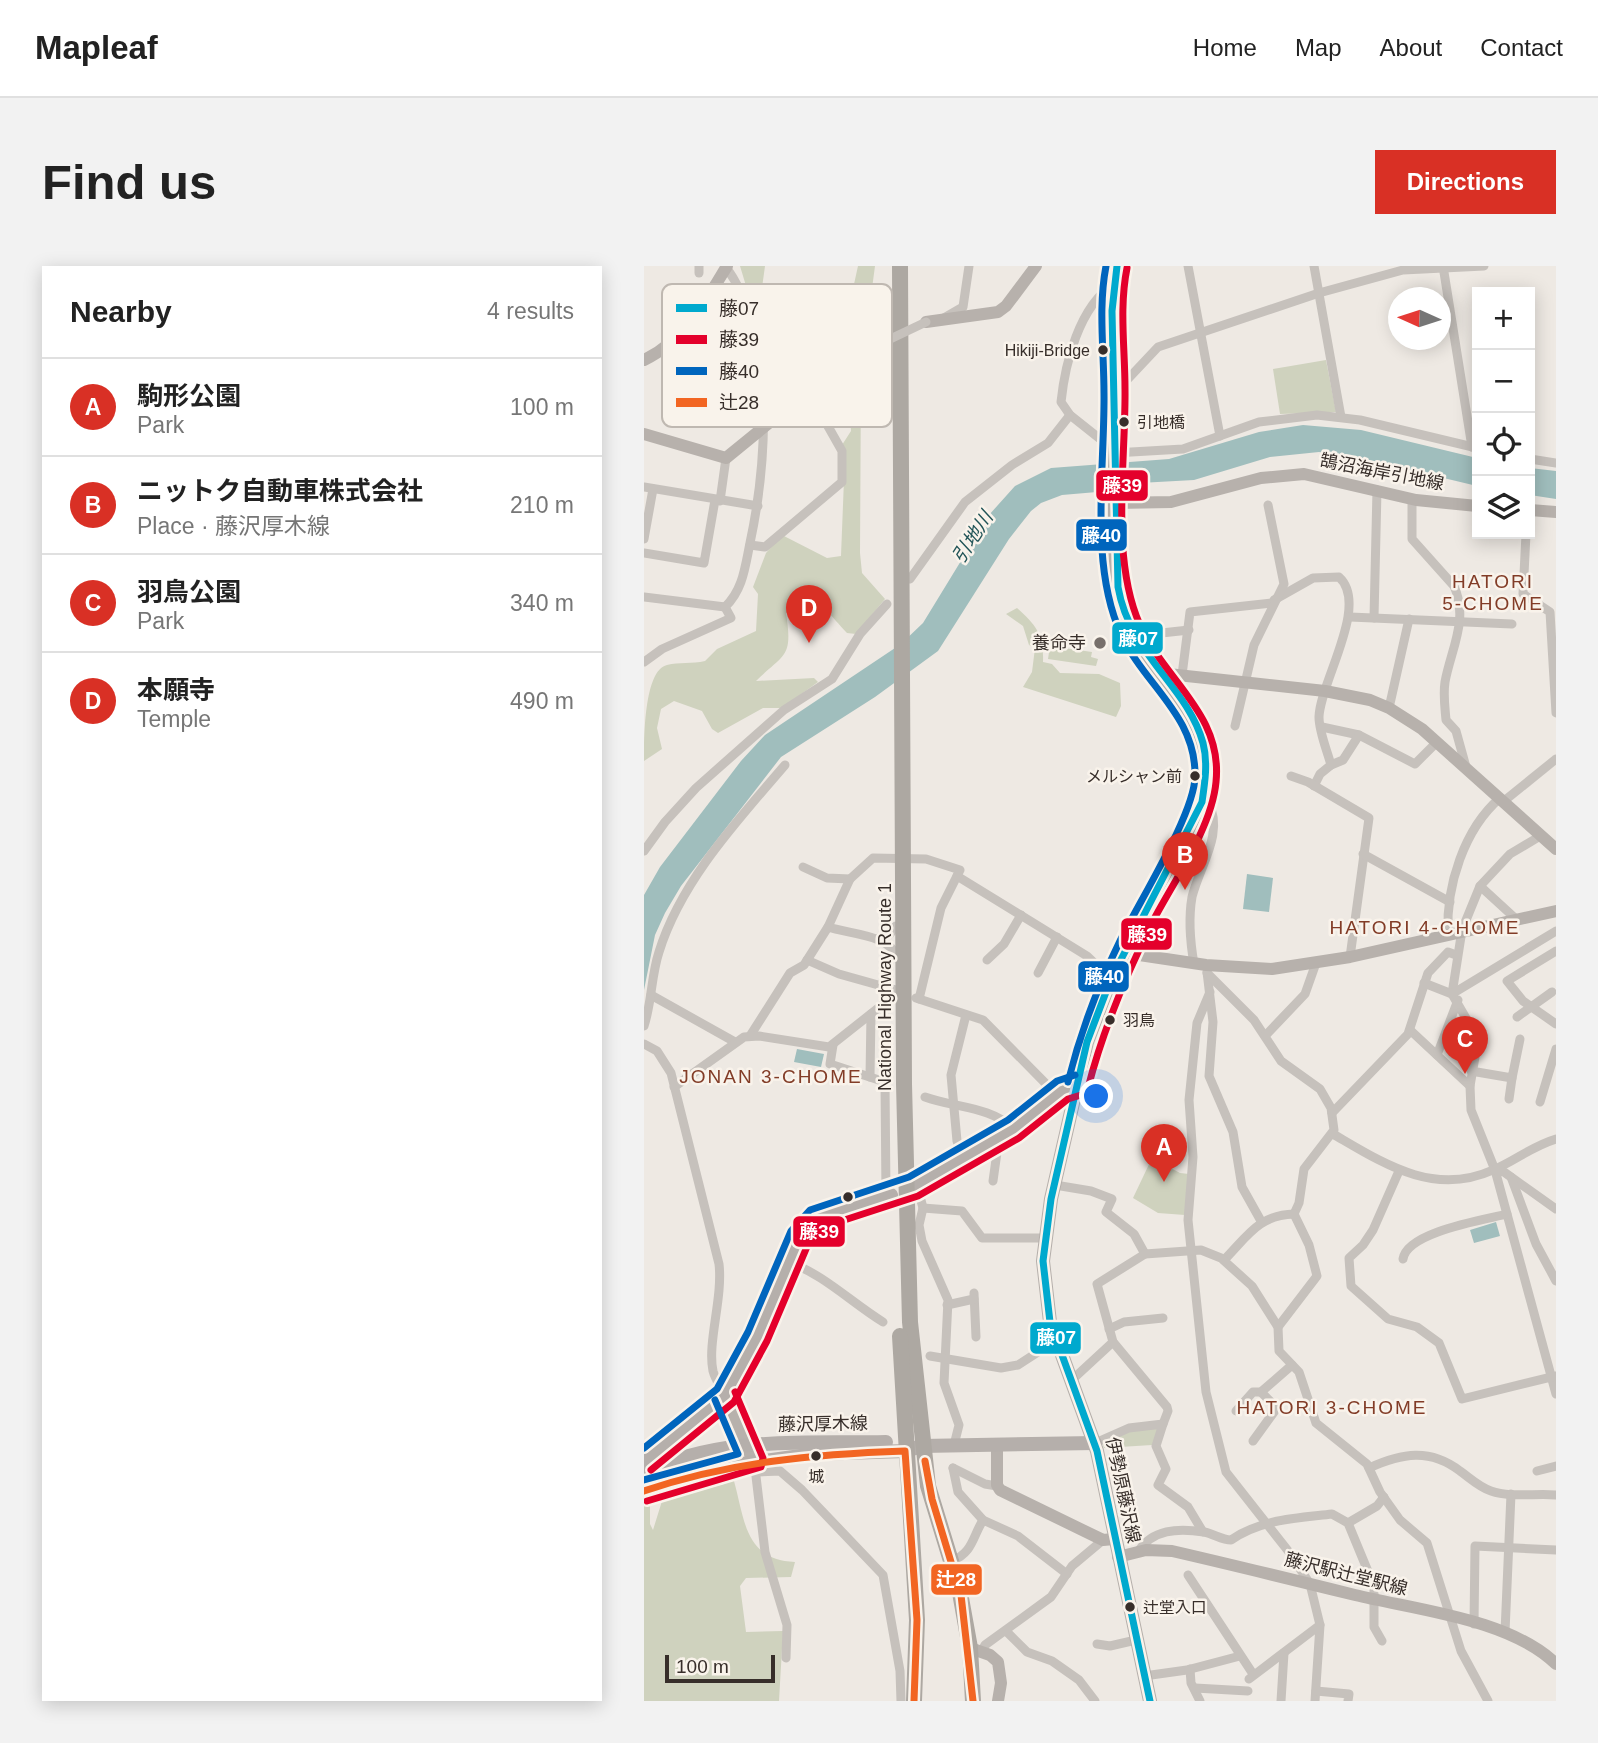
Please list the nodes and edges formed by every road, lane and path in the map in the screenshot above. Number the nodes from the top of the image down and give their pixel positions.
1 (726, 266) edge
2 (892, 266) edge
3 (900, 266) edge
4 (969, 266) edge
5 (1036, 266) edge
6 (1117, 266) edge
7 (1188, 266) edge
8 (1314, 266) edge
9 (1484, 266) edge
10 (1443, 267) edge
11 (1403, 268) edge
12 (714, 284) edge
13 (738, 284) edge
14 (1114, 285) junction
15 (1319, 293) junction
16 (942, 319) junction
17 (926, 322) joint
18 (1201, 334) junction
19 (892, 338) edge
20 (662, 350) edge
21 (644, 360) edge
22 (1115, 387) junction
23 (1070, 415) junction
24 (1341, 416) junction
25 (762, 427) edge
26 (764, 427) edge
27 (828, 427) edge
28 (644, 434) edge
29 (1220, 436) junction
30 (1472, 436) edge
31 (1472, 448) edge
32 (1114, 454) junction
33 (726, 458) junction
34 (1535, 460) edge
35 (1556, 463) edge
36 (649, 488) edge
37 (1377, 490) junction
38 (1114, 497) junction
39 (1412, 499) junction
40 (717, 500) junction
41 (1268, 505) dead end
42 (1472, 505) edge
43 (758, 506) junction
44 (1535, 510) edge
45 (1556, 512) edge
46 (644, 539) edge
47 (1526, 539) edge
48 (750, 545) junction
49 (644, 553) edge
50 (910, 579) dead end
51 (644, 597) edge
52 (1273, 602) junction
53 (887, 604) dead end
54 (725, 607) junction
55 (1553, 612) edge
56 (1350, 617) junction
57 (1374, 618) junction
58 (1409, 620) junction
59 (1462, 622) junction
60 (1512, 624) dead end
61 (1188, 630) junction
62 (899, 632) junction
63 (1134, 636) junction
64 (644, 662) edge
65 (1159, 673) junction
66 (1182, 674) junction
67 (1243, 682) junction
68 (1325, 691) junction
69 (1389, 708) junction
70 (1556, 713) edge
71 (1235, 726) dead end
72 (1322, 727) junction
73 (1360, 734) junction
74 (1437, 742) junction
75 (1556, 759) edge
76 (785, 765) dead end
77 (1331, 765) junction
78 (1466, 767) junction
79 (1291, 776) dead end
80 (1314, 786) junction
81 (1502, 800) junction
82 (1202, 801) junction
83 (1542, 835) junction
84 (1556, 849) edge
85 (644, 852) edge
86 (1363, 854) junction
87 (901, 857) junction
88 (803, 867) dead end
89 (957, 876) junction
90 (850, 879) junction
91 (1480, 886) junction
92 (1450, 902) junction
93 (1556, 911) edge
94 (1021, 915) junction
95 (1516, 919) junction
96 (828, 926) junction
97 (896, 926) junction
98 (1462, 930) junction
99 (1556, 931) edge
100 (1448, 933) junction
101 (1057, 937) junction
102 (879, 939) junction
103 (1556, 951) edge
104 (1126, 953) junction
105 (1456, 955) junction
106 (896, 956) junction
107 (1350, 957) junction
108 (807, 960) junction
109 (987, 960) dead end
110 (1316, 963) junction
111 (1203, 967) junction
112 (1038, 973) dead end
113 (1111, 979) junction
114 (1424, 983) junction
115 (1210, 992) junction
116 (1552, 992) dead end
117 (904, 994) junction
118 (651, 995) junction
119 (1455, 997) junction
120 (1529, 1006) junction
121 (871, 1014) junction
122 (966, 1015) junction
123 (1517, 1017) dead end
124 (1556, 1024) edge
125 (644, 1026) edge
126 (1410, 1030) junction
127 (750, 1036) junction
128 (1265, 1036) junction
129 (1520, 1039) dead end
130 (735, 1042) junction
131 (644, 1044) edge
132 (833, 1045) junction
133 (1556, 1049) edge
134 (1437, 1055) junction
135 (1471, 1071) junction
136 (870, 1077) junction
137 (1512, 1078) junction
138 (1078, 1085) junction
139 (1470, 1086) junction
140 (674, 1087) junction
141 (1057, 1096) junction
142 (925, 1097) dead end
143 (1509, 1099) dead end
144 (1540, 1102) dead end
145 (956, 1108) junction
146 (1332, 1113) junction
147 (1014, 1129) junction
148 (1333, 1134) junction
149 (999, 1139) junction
150 (1556, 1139) edge
151 (963, 1160) junction
152 (1494, 1170) junction
153 (1399, 1171) junction
154 (1511, 1177) junction
155 (993, 1181) dead end
156 (1055, 1185) junction
157 (915, 1186) joint
158 (888, 1195) joint
159 (923, 1208) junction
160 (1556, 1209) edge
161 (1294, 1214) junction
162 (1507, 1214) junction
163 (1261, 1221) junction
164 (1045, 1238) junction
165 (1193, 1249) junction
166 (1145, 1254) junction
167 (1403, 1259) dead end
168 (1224, 1260) junction
169 (788, 1262) junction
170 (1556, 1281) edge
171 (947, 1305) junction
172 (1163, 1318) dead end
173 (883, 1322) dead end
174 (1278, 1327) junction
175 (1110, 1329) junction
176 (976, 1337) dead end
177 (1055, 1341) junction
178 (1113, 1342) junction
179 (930, 1356) dead end
180 (947, 1358) junction
181 (1292, 1365) junction
182 (1554, 1376) edge
183 (1069, 1379) junction
184 (1261, 1392) junction
185 (1556, 1394) edge
186 (725, 1396) junction
187 (1236, 1411) dead end
188 (1163, 1424) junction
189 (1253, 1441) dead end
190 (1095, 1443) junction
191 (747, 1444) junction
192 (954, 1445) junction
193 (997, 1445) junction
194 (906, 1446) junction
195 (922, 1446) junction
196 (840, 1452) junction
197 (644, 1462) edge
198 (734, 1465) tunnel mouth
199 (1556, 1466) edge
200 (755, 1467) junction
201 (1369, 1468) junction
202 (1537, 1471) dead end
203 (644, 1473) edge
204 (997, 1486) junction
205 (1511, 1494) junction
206 (1556, 1495) edge
207 (1384, 1497) junction
208 (983, 1521) junction
209 (1266, 1523) junction
210 (1348, 1523) junction
211 (1203, 1532) junction
212 (1109, 1540) junction
213 (1510, 1547) junction
214 (1556, 1550) edge
215 (1138, 1552) junction
216 (1118, 1557) junction
217 (952, 1561) junction
218 (1067, 1574) junction
219 (1188, 1575) dead end
220 (1310, 1584) junction
221 (1372, 1599) junction
222 (1449, 1617) junction
223 (1474, 1623) junction
224 (1320, 1625) junction
225 (1006, 1631) junction
226 (1505, 1632) junction
227 (1136, 1640) junction
228 (1382, 1641) dead end
229 (1097, 1644) dead end
230 (975, 1650) junction
231 (1284, 1653) junction
232 (1240, 1656) junction
233 (786, 1658) dead end
234 (1555, 1661) edge
235 (1190, 1669) junction
236 (1251, 1674) junction
237 (1144, 1676) junction
238 (1195, 1688) junction
239 (1247, 1696) edge
240 (1315, 1696) edge
241 (1000, 1699) edge
242 (1092, 1700) edge
243 (901, 1701) edge
244 (914, 1701) edge
245 (973, 1701) edge
246 (1150, 1701) edge
247 (1200, 1701) edge
248 (1281, 1701) edge
249 (1348, 1701) edge
250 (1488, 1701) edge

1 - 12 street
1 - 13 street
2 - 62 highway, National Highway Route 1
3 - 62 highway, National Highway Route 1
4 - 16 street
5 - 16 street
6 - 14 main road
7 - 18 street
8 - 15 street
9 - 10 street
10 - 11 street
10 - 30 street
11 - 15 street
14 - 22 main road
14 - 23 street
15 - 18 street
15 - 24 street
16 - 17 street
17 - 19 street, bridge
18 - 22 street
18 - 29 street
20 - 21 street
22 - 32 main road
23 - 32 street
23 - 50 street
24 - 29 street
24 - 31 street
25 - 33 street
26 - 43 street
27 - 48 street
28 - 33 street
29 - 32 street
32 - 38 main road
33 - 40 street
34 - 35 street
36 - 40 street
36 - 46 street
37 - 38 street, 鵠沼海岸引地線
37 - 39 street, 鵠沼海岸引地線
37 - 57 street
38 - 63 main road
39 - 42 street, 鵠沼海岸引地線
39 - 59 street
40 - 43 street
40 - 49 street
41 - 52 street
43 - 48 street
44 - 45 street
47 - 55 street
48 - 54 street
51 - 54 street
52 - 56 street
52 - 61 street
52 - 67 street
53 - 85 street
54 - 64 street
55 - 70 street
56 - 57 street
56 - 68 street
57 - 58 street
58 - 59 street
58 - 69 street
59 - 60 street
59 - 78 street
61 - 63 street
61 - 66 street
62 - 87 highway, National Highway Route 1
63 - 65 main road
65 - 66 street
65 - 82 main road
66 - 67 street
67 - 68 street
67 - 71 street
68 - 69 street
68 - 72 street
69 - 74 street
72 - 73 street
72 - 77 street
73 - 74 street
73 - 77 street
74 - 78 street
75 - 81 street
76 - 118 street
77 - 80 street
78 - 81 street
79 - 80 street
80 - 86 street
81 - 83 street
81 - 92 street
82 - 104 main road
82 - 111 street
83 - 84 street
83 - 91 street
86 - 92 street
86 - 107 street
87 - 89 street
87 - 90 street
87 - 97 highway, National Highway Route 1
87 - 117 highway, National Highway Route 1
88 - 90 street
89 - 94 street
89 - 117 street
90 - 96 street
91 - 95 street
91 - 98 street
92 - 100 street
93 - 95 street
94 - 101 street
94 - 109 street
95 - 98 street
96 - 102 street
96 - 108 street
97 - 102 street
97 - 106 highway, National Highway Route 1
98 - 100 street
98 - 105 street
99 - 119 street
100 - 107 street
101 - 112 street
101 - 113 street
102 - 106 street
103 - 120 street
104 - 111 street
104 - 113 main road
105 - 114 street
105 - 119 street
106 - 117 highway, National Highway Route 1
107 - 110 street
108 - 117 street
108 - 127 street
110 - 111 street
110 - 128 street
111 - 115 street
111 - 128 street
113 - 138 main road
114 - 119 street
114 - 126 street
115 - 163 street
115 - 165 street
116 - 120 street
117 - 121 street
117 - 122 street
117 - 194 highway, National Highway Route 1
117 - 195 highway, National Highway Route 1
118 - 125 street
118 - 130 street
119 - 134 street
119 - 135 street
120 - 123 street
120 - 124 street
121 - 132 street
121 - 136 street
122 - 141 street
122 - 145 street
126 - 134 street
126 - 146 street
127 - 130 street
127 - 132 street
128 - 146 street
129 - 137 street
130 - 140 street
131 - 140 street
132 - 136 street
133 - 144 street
134 - 139 street
135 - 137 street
135 - 139 street
136 - 158 street
137 - 143 street
138 - 141 main road
138 - 156 main road, 伊勢原藤沢線
139 - 152 street
140 - 186 street
141 - 147 main road
142 - 145 street
145 - 147 street
145 - 151 street
146 - 148 street
147 - 149 main road
148 - 153 street
148 - 161 street
149 - 151 main road
149 - 155 street
150 - 152 street
151 - 157 main road
152 - 153 street
152 - 154 street
152 - 162 street
153 - 182 street
154 - 160 street
154 - 170 street
156 - 164 main road, 伊勢原藤沢線
156 - 166 street
157 - 159 street
158 - 169 main road
159 - 164 street
159 - 171 street
161 - 163 street
161 - 174 street
162 - 167 street
162 - 182 street
163 - 168 street
164 - 177 main road, 伊勢原藤沢線
165 - 166 street
165 - 168 street
165 - 209 street
166 - 175 street
168 - 174 street
169 - 173 street
169 - 186 main road
171 - 176 street
171 - 180 street
172 - 175 street
174 - 181 street
175 - 178 street
177 - 180 street
177 - 183 main road, 伊勢原藤沢線
178 - 183 street
178 - 188 street
179 - 180 street
180 - 192 street
181 - 184 street
181 - 201 street
182 - 185 street
183 - 190 main road, 伊勢原藤沢線
184 - 187 street
184 - 189 street
186 - 191 street
186 - 197 main road
188 - 190 street
188 - 211 street
190 - 193 main road, 藤沢厚木線
190 - 212 main road, 伊勢原藤沢線
191 - 194 main road, 藤沢厚木線
191 - 196 main road
191 - 200 street
191 - 203 main road, 藤沢厚木線
192 - 193 main road, 藤沢厚木線
192 - 195 main road, 藤沢厚木線
193 - 204 street
194 - 195 main road, 藤沢厚木線
194 - 196 main road, 藤沢厚木線
194 - 244 highway, National Highway Route 1
195 - 217 highway, National Highway Route 1
196 - 200 main road, 藤沢厚木線
198 - 200 main road, 藤沢厚木線
199 - 202 street
200 - 233 street
200 - 243 street
201 - 205 street
201 - 207 street
204 - 208 street
204 - 212 street
205 - 206 street
205 - 213 street
207 - 210 street
207 - 222 street
208 - 217 street
208 - 218 street
209 - 210 street
209 - 211 street
209 - 220 street
210 - 221 street
211 - 215 street
212 - 216 main road, 伊勢原藤沢線
212 - 218 street
213 - 214 street
213 - 223 street
213 - 226 street
215 - 216 street, 藤沢駅辻堂駅線
215 - 220 street, 藤沢駅辻堂駅線
216 - 227 main road, 伊勢原藤沢線
217 - 230 highway, National Highway Route 1
218 - 225 street
219 - 232 street
220 - 221 street, 藤沢駅辻堂駅線
220 - 224 street
221 - 222 street, 藤沢駅辻堂駅線
221 - 228 street
222 - 223 street, 藤沢駅辻堂駅線
222 - 250 street
223 - 226 street, 藤沢駅辻堂駅線
224 - 231 street
224 - 240 street
225 - 230 street
225 - 242 street
226 - 234 street, 藤沢駅辻堂駅線
227 - 229 street
227 - 237 main road, 伊勢原藤沢線
230 - 241 street
230 - 245 highway, National Highway Route 1
231 - 236 street
231 - 248 street
232 - 235 street
232 - 236 street
235 - 237 street
235 - 238 street
236 - 239 street
237 - 246 main road, 伊勢原藤沢線
238 - 239 street
238 - 247 street
240 - 249 street

